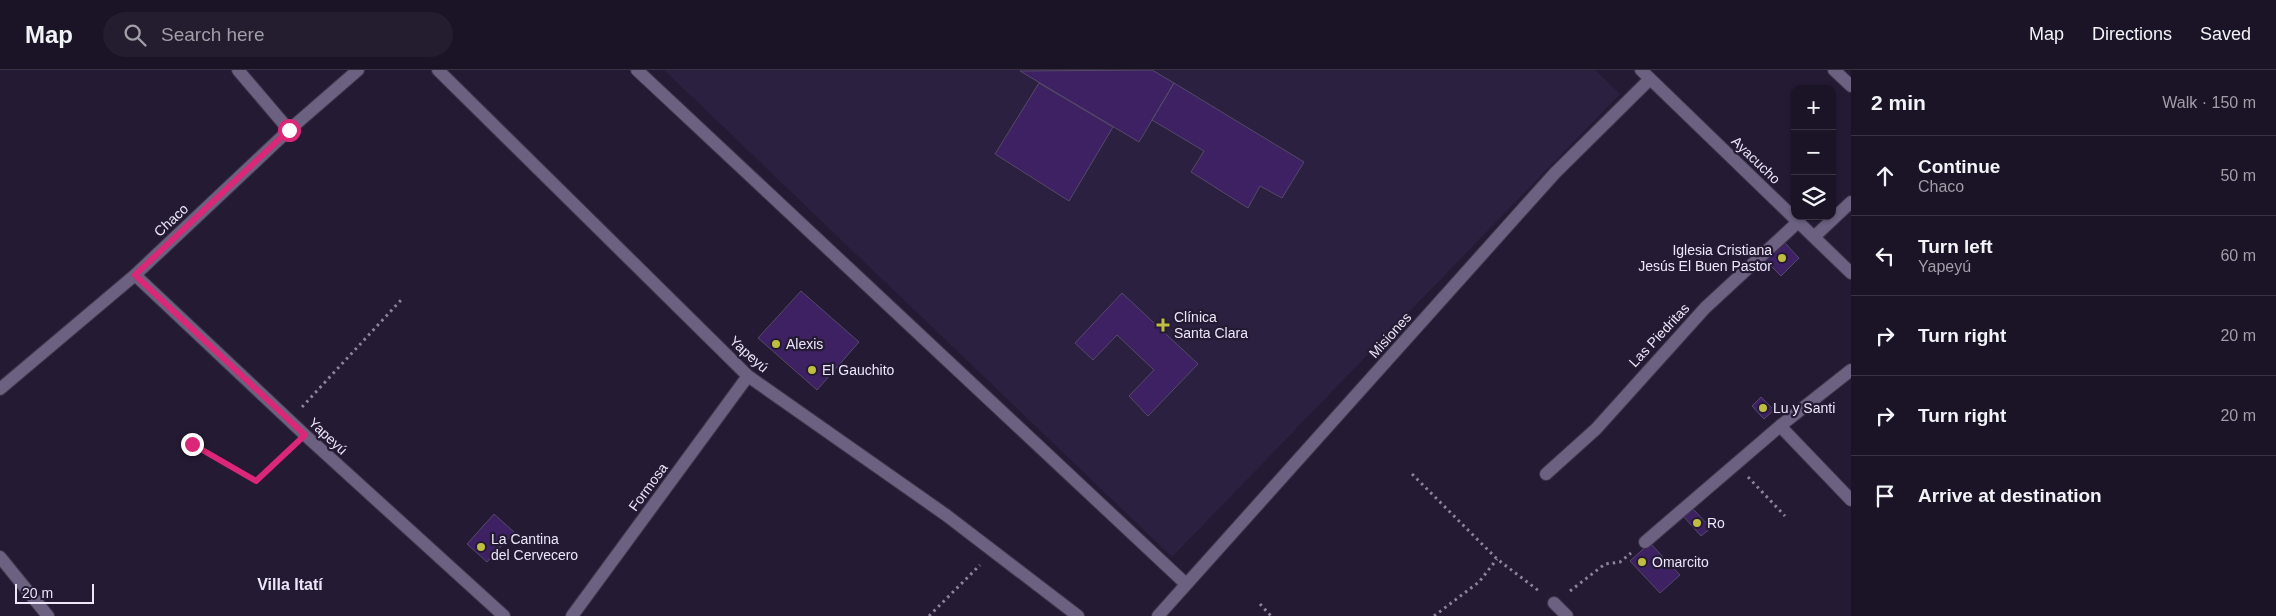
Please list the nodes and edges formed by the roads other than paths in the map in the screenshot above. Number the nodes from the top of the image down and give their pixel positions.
1 (238, 70) edge
2 (358, 70) edge
3 (438, 70) edge
4 (637, 70) edge
5 (1641, 70) edge
6 (1834, 70) edge
7 (1650, 79) junction
8 (1851, 86) edge
9 (289, 130) junction
10 (1851, 202) edge
11 (1798, 222) junction
12 (1814, 237) junction
13 (1851, 273) edge
14 (135, 275) junction
15 (1851, 370) edge
16 (748, 376) junction
17 (0, 389) edge
18 (1780, 426) junction
19 (1546, 474) dead end
20 (1851, 500) edge
21 (1645, 542) road end
22 (0, 557) edge
23 (1186, 584) junction
24 (1554, 602) road end
25 (48, 616) edge
26 (504, 616) edge
27 (572, 616) edge
28 (1078, 616) edge
29 (1158, 616) edge
30 (1567, 616) edge

1 - 9 street
2 - 9 street, Chaco
3 - 16 street, Yapeyú
4 - 23 street
5 - 7 street, Ayacucho
6 - 8 street
7 - 11 street, Ayacucho
7 - 23 street, Misiones
9 - 14 street, Chaco
10 - 12 street
11 - 12 street, Ayacucho
11 - 19 street, Las Piedritas
12 - 13 street, Ayacucho
14 - 17 street, Chaco
14 - 26 street, Yapeyú
15 - 18 street
16 - 27 street, Formosa
16 - 28 street, Yapeyú
18 - 20 street
18 - 21 street
22 - 25 street
23 - 29 street, Misiones
24 - 30 street

